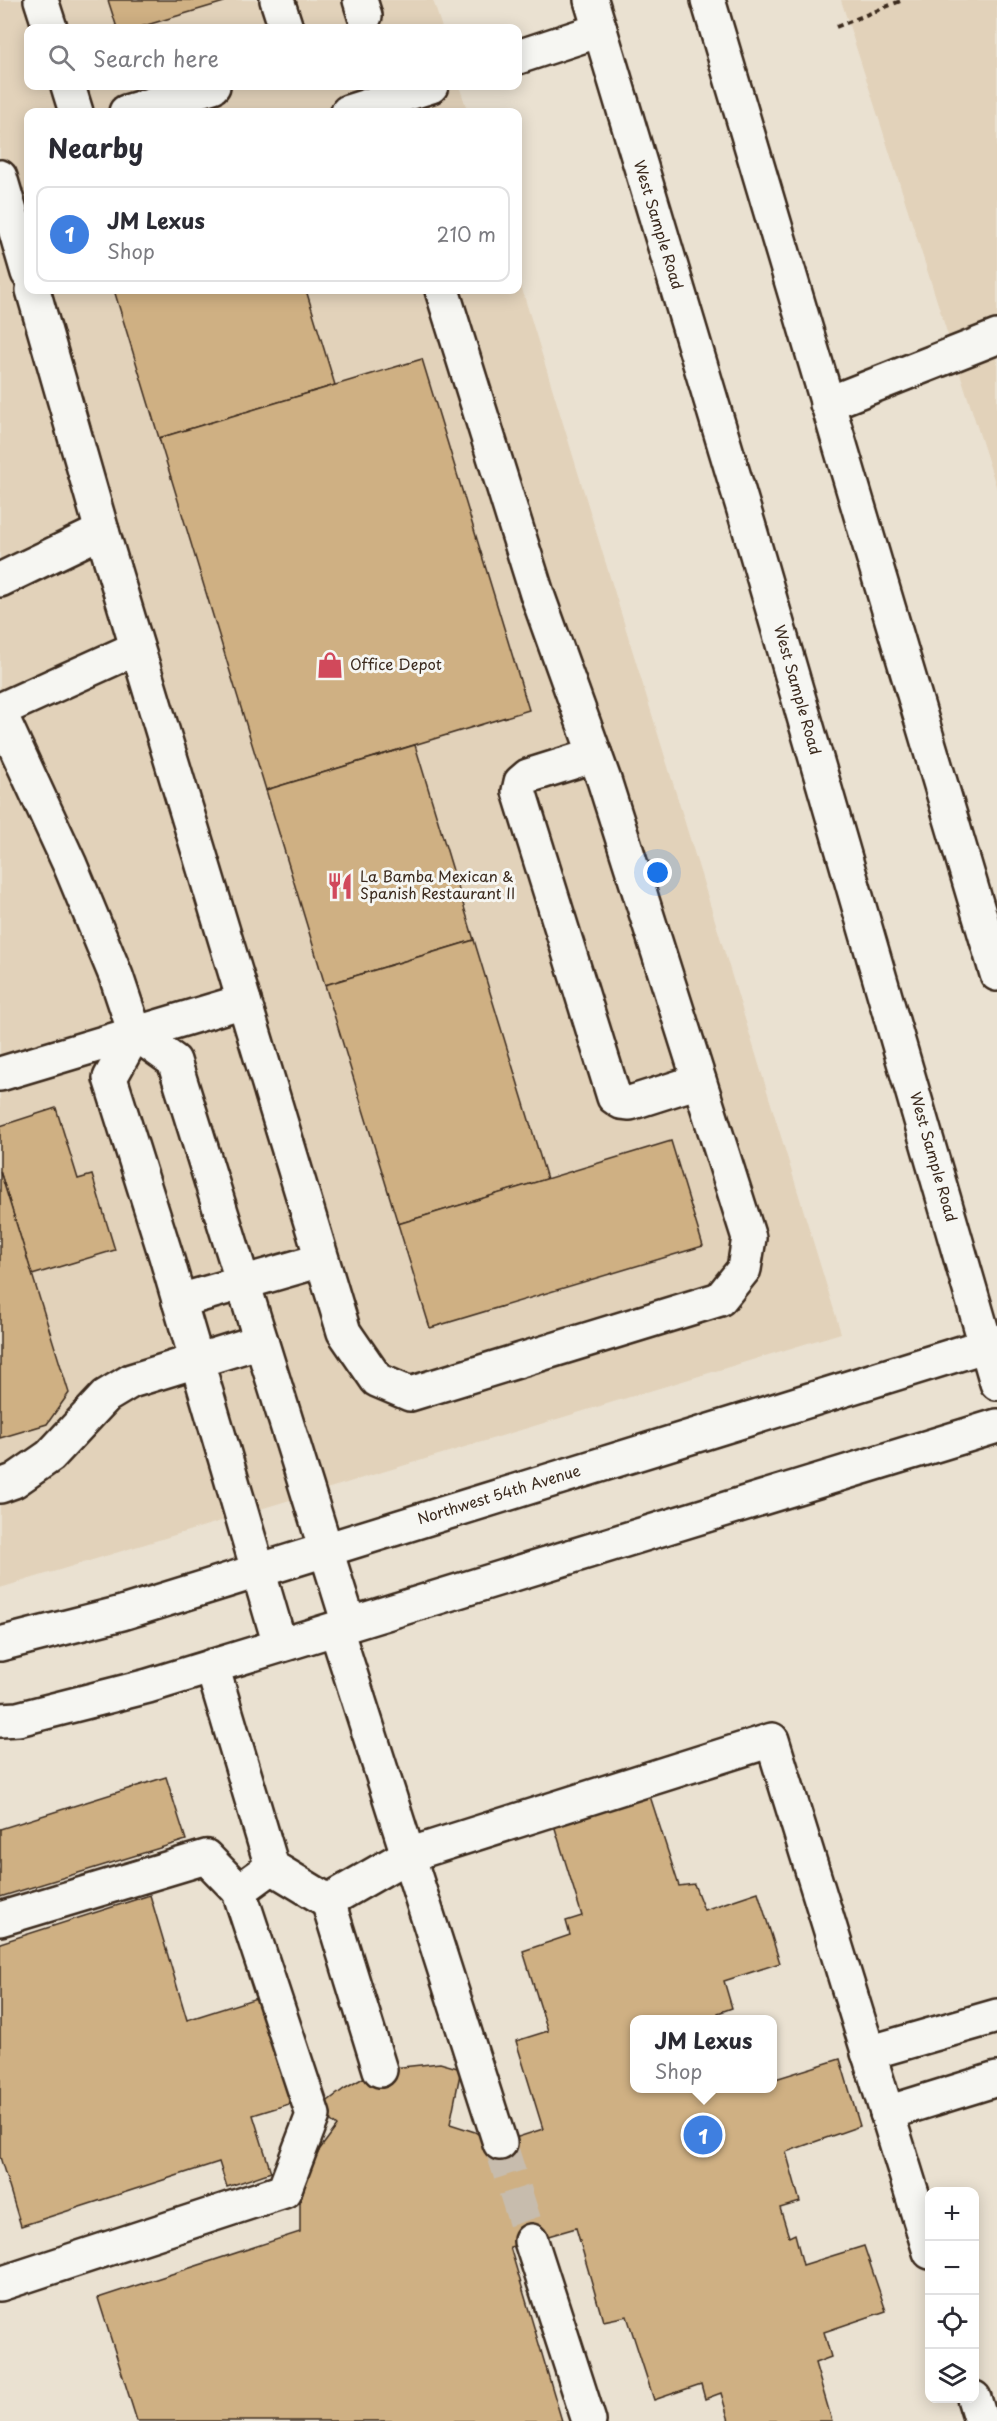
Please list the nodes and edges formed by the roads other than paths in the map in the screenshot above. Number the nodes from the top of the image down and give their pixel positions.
1 (41, 0) edge
2 (277, 0) edge
3 (708, 0) edge
4 (596, 15) edge
5 (49, 24) edge
6 (285, 24) edge
7 (522, 55) edge
8 (69, 90) edge
9 (200, 90) edge
10 (422, 90) edge
11 (386, 107) edge
12 (75, 108) edge
13 (139, 108) edge
14 (0, 177) edge
15 (14, 223) edge
16 (24, 259) edge
17 (34, 294) edge
18 (443, 294) edge
19 (997, 338) edge
20 (827, 404) junction
21 (102, 531) junction
22 (0, 580) edge
23 (137, 648) junction
24 (0, 712) edge
25 (595, 755) junction
26 (997, 974) edge
27 (244, 1000) junction
28 (135, 1033) junction
29 (0, 1074) edge
30 (699, 1081) junction
31 (322, 1260) junction
32 (243, 1283) junction
33 (179, 1301) junction
34 (261, 1341) junction
35 (992, 1344) edge
36 (196, 1361) junction
37 (997, 1383) edge
38 (997, 1426) edge
39 (0, 1486) edge
40 (326, 1548) junction
41 (257, 1570) junction
42 (343, 1627) junction
43 (0, 1644) edge
44 (280, 1645) junction
45 (212, 1666) junction
46 (0, 1720) edge
47 (408, 1855) junction
48 (272, 1867) junction
49 (239, 1891) junction
50 (328, 1901) junction
51 (0, 1920) edge
52 (997, 2016) edge
53 (868, 2053) junction
54 (380, 2070) dead end
55 (997, 2079) edge
56 (887, 2113) junction
57 (500, 2143) tunnel mouth
58 (531, 2241) tunnel mouth
59 (927, 2241) edge
60 (0, 2284) edge
61 (976, 2403) edge
62 (588, 2421) edge
63 (981, 2421) edge

1 - 5 main road
2 - 6 main road
3 - 20 main road
4 - 7 main road
4 - 35 main road, West Sample Road
8 - 12 main road
9 - 13 main road
10 - 11 main road
14 - 15 main road
15 - 16 main road
17 - 21 main road
18 - 25 main road
19 - 20 main road
20 - 26 main road
21 - 22 main road
21 - 23 main road
23 - 24 main road
23 - 27 main road
24 - 28 main road
25 - 30 main road
25 - 30 main road
27 - 28 main road
27 - 31 main road
28 - 29 main road
28 - 32 main road
28 - 33 main road
30 - 31 main road
31 - 32 main road
32 - 33 main road
32 - 34 main road
33 - 36 main road
34 - 36 main road
34 - 40 main road
35 - 37 main road, West Sample Road
35 - 40 main road, Northwest 54th Avenue
36 - 39 main road
36 - 41 main road
38 - 42 main road
40 - 41 main road, Northwest 54th Avenue
40 - 42 main road
41 - 43 main road, Northwest 54th Avenue
41 - 44 main road
42 - 44 main road
42 - 47 main road
44 - 45 main road
45 - 46 main road
45 - 48 main road
47 - 50 main road
47 - 53 main road
47 - 57 main road
48 - 49 main road
48 - 50 main road
49 - 51 main road
49 - 60 main road
50 - 54 main road
52 - 53 main road
53 - 56 main road
55 - 56 main road
56 - 59 main road
58 - 62 main road
61 - 63 main road

